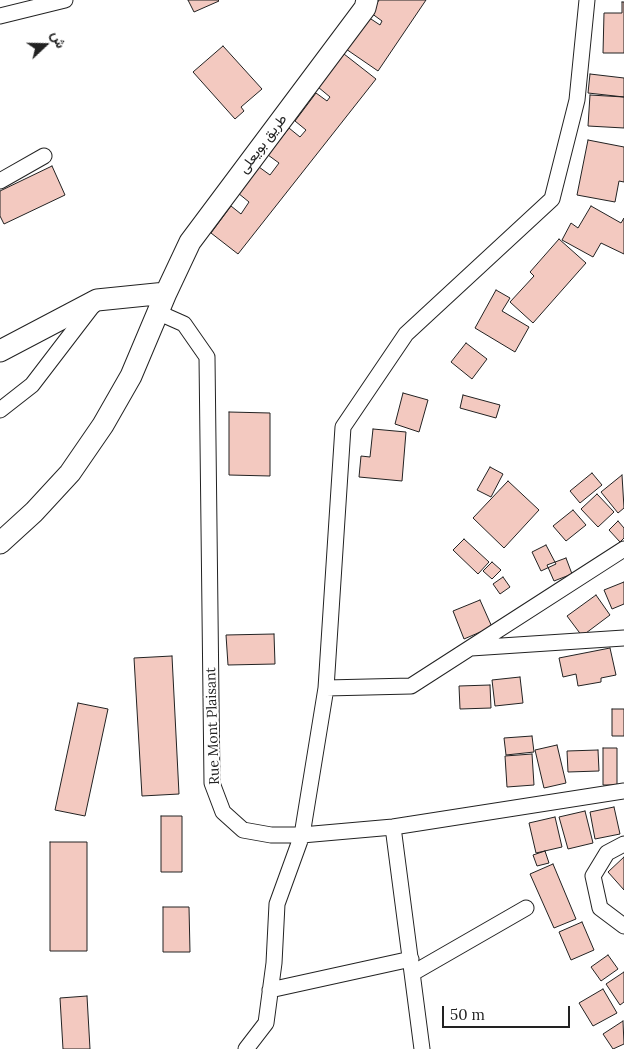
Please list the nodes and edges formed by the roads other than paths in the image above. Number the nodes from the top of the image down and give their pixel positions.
1 (65, 0) edge
2 (367, 0) edge
3 (586, 0) edge
4 (0, 16) edge
5 (44, 156) dead end
6 (0, 181) edge
7 (97, 300) junction
8 (162, 302) junction
9 (0, 351) edge
10 (0, 410) edge
11 (0, 543) edge
12 (624, 548) edge
13 (624, 638) edge
14 (470, 648) junction
15 (326, 688) junction
16 (624, 791) edge
17 (393, 828) junction
18 (302, 835) junction
19 (624, 844) edge
20 (526, 908) dead end
21 (624, 926) edge
22 (412, 966) junction
23 (270, 990) junction
24 (246, 1049) edge
25 (422, 1049) edge

1 - 4 street
2 - 8 main road, طريق بويعلى
3 - 15 street
5 - 6 street
7 - 8 main road
7 - 9 main road
7 - 10 street
8 - 11 main road, طريق بويعلى
8 - 18 street, Rue Mont Plaisant
12 - 14 street
13 - 14 street
14 - 15 street
15 - 18 street
16 - 17 street, Rue Mont Plaisant
17 - 18 street, Rue Mont Plaisant
17 - 22 street
18 - 23 street
19 - 21 street
20 - 22 street
22 - 23 street
22 - 25 street
23 - 24 street

